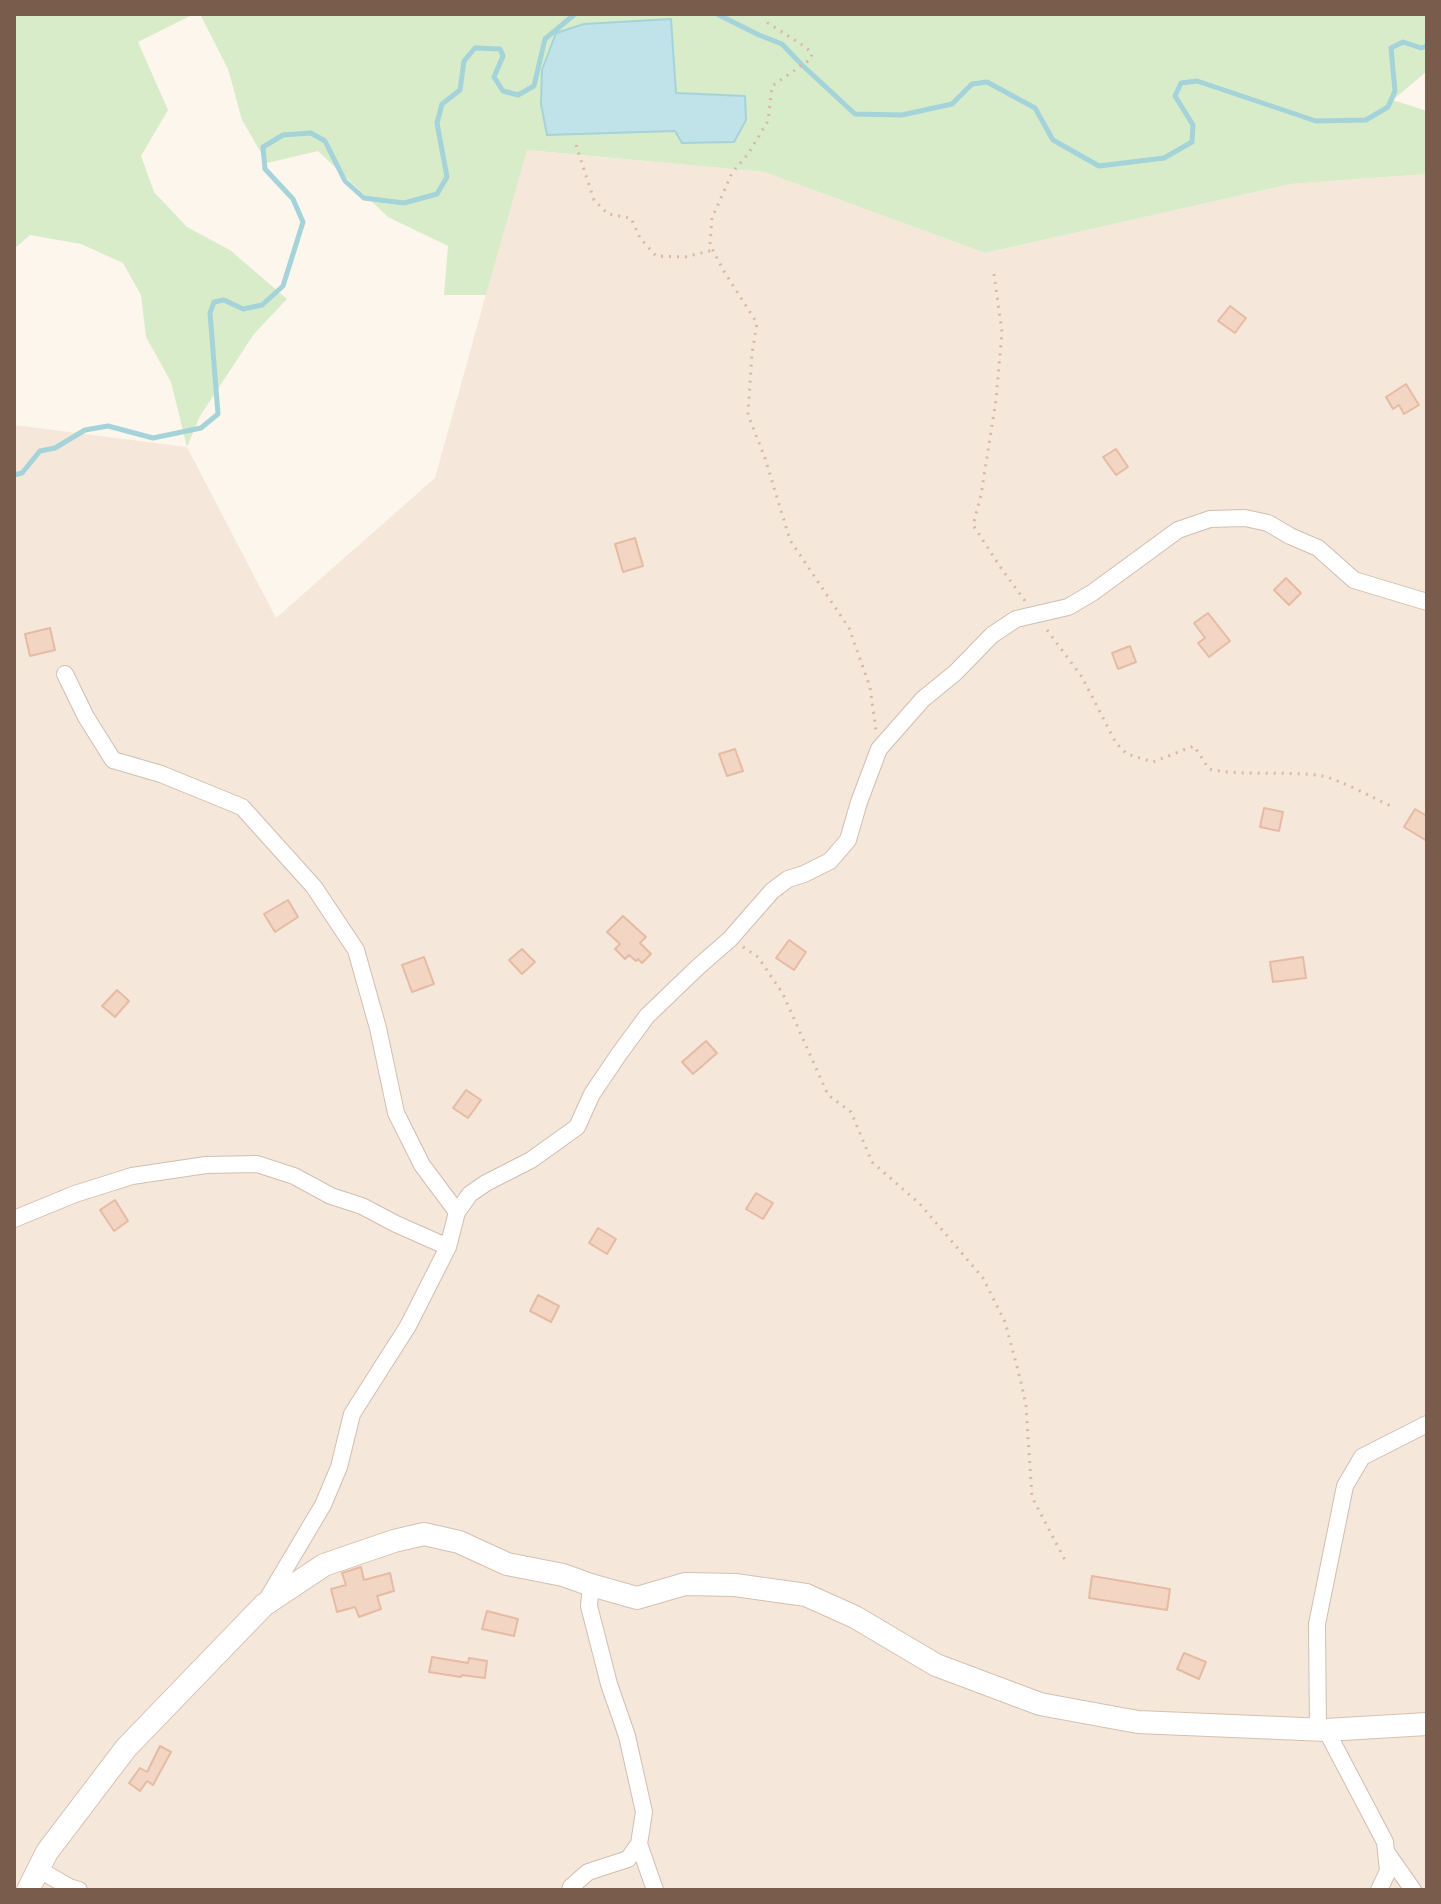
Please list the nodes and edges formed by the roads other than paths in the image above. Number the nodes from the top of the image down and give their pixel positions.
1 (1424, 598) edge
2 (65, 674) dead end
3 (457, 1212) junction
4 (14, 1219) edge
5 (448, 1247) junction
6 (1427, 1424) edge
7 (591, 1585) junction
8 (264, 1605) junction
9 (1427, 1724) edge
10 (1322, 1730) junction
11 (639, 1844) junction
12 (1386, 1852) junction
13 (38, 1869) junction
14 (28, 1890) edge
15 (79, 1890) edge
16 (570, 1890) edge
17 (655, 1890) edge
18 (1379, 1890) edge
19 (1413, 1890) edge

1 - 3 street
2 - 3 street
3 - 5 street
4 - 5 street
5 - 8 street
6 - 10 street
7 - 8 street
7 - 10 street
7 - 11 street
8 - 13 street
9 - 10 street
10 - 12 street
11 - 16 street
11 - 17 street
12 - 18 street
12 - 19 street
13 - 14 street
13 - 15 street

